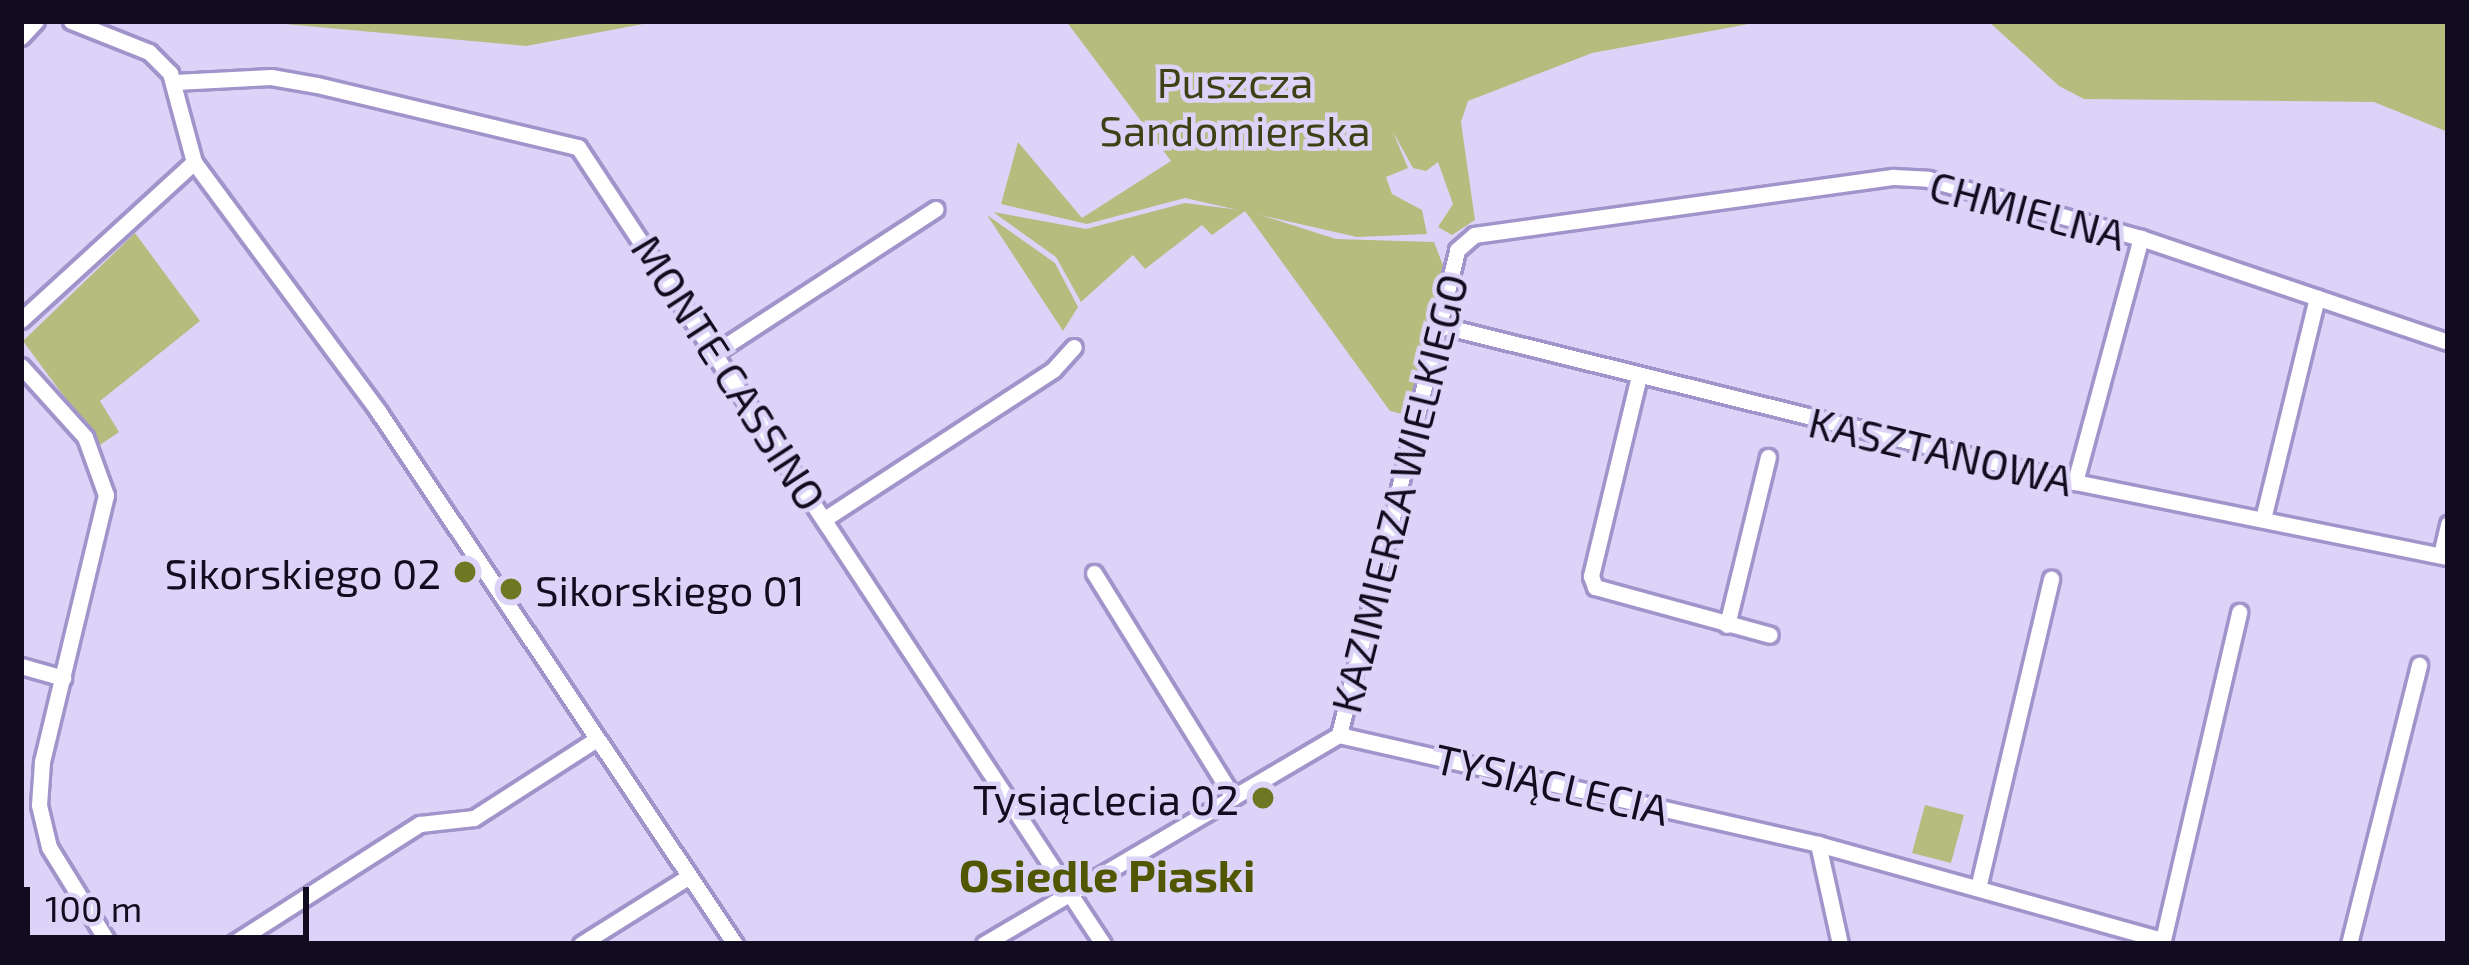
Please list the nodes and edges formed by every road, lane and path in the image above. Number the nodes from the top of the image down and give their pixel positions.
1 (36, 21) edge
2 (71, 21) edge
3 (21, 37) edge
4 (175, 82) junction
5 (194, 162) junction
6 (935, 209) dead end
7 (2141, 238) junction
8 (1457, 250) joint
9 (2317, 297) junction
10 (21, 320) edge
11 (1439, 325) junction
12 (2448, 341) edge
13 (1074, 347) dead end
14 (716, 352) junction
15 (21, 366) edge
16 (1639, 376) junction
17 (1768, 457) dead end
18 (2075, 482) junction
19 (826, 518) junction
20 (2263, 519) junction
21 (2448, 524) edge
22 (2444, 556) edge
23 (1094, 573) dead end
24 (2051, 579) dead end
25 (2239, 612) dead end
26 (1727, 625) junction
27 (1770, 635) dead end
28 (2419, 665) dead end
29 (21, 666) edge
30 (63, 678) junction
31 (1339, 735) junction
32 (595, 740) junction
33 (1233, 797) junction
34 (1818, 844) junction
35 (688, 877) junction
36 (1978, 888) junction
37 (1070, 893) junction
38 (2162, 942) edge
39 (109, 944) edge
40 (232, 944) edge
41 (581, 944) edge
42 (735, 944) edge
43 (984, 944) edge
44 (1103, 944) edge
45 (1840, 944) edge
46 (2349, 944) edge

1 - 3 street
2 - 4 street
4 - 5 street
4 - 14 street, MONTE CASSINO
5 - 10 street
5 - 32 street
6 - 14 street
7 - 8 street, CHMIELNA
7 - 9 street, CHMIELNA
7 - 18 street
8 - 11 street, KAZIMIERZA WIELKIEGO
9 - 12 street, CHMIELNA
9 - 20 street
11 - 16 street, KASZTANOWA
11 - 31 street, KAZIMIERZA WIELKIEGO
13 - 19 street
14 - 19 street, MONTE CASSINO
15 - 30 street
16 - 18 street, KASZTANOWA
16 - 26 street
17 - 26 street
18 - 20 street, KASZTANOWA
19 - 37 street, MONTE CASSINO
20 - 22 street, KASZTANOWA
21 - 22 street
23 - 33 street
24 - 36 street
25 - 38 street
26 - 27 street
28 - 46 street
29 - 30 street
30 - 39 street
31 - 33 street
31 - 34 street, TYSIĄCLECIA
32 - 35 street
32 - 40 street
33 - 37 street
34 - 36 street, TYSIĄCLECIA
34 - 45 street
35 - 41 street
35 - 42 street
36 - 38 street, TYSIĄCLECIA
37 - 43 street
37 - 44 street, MONTE CASSINO

